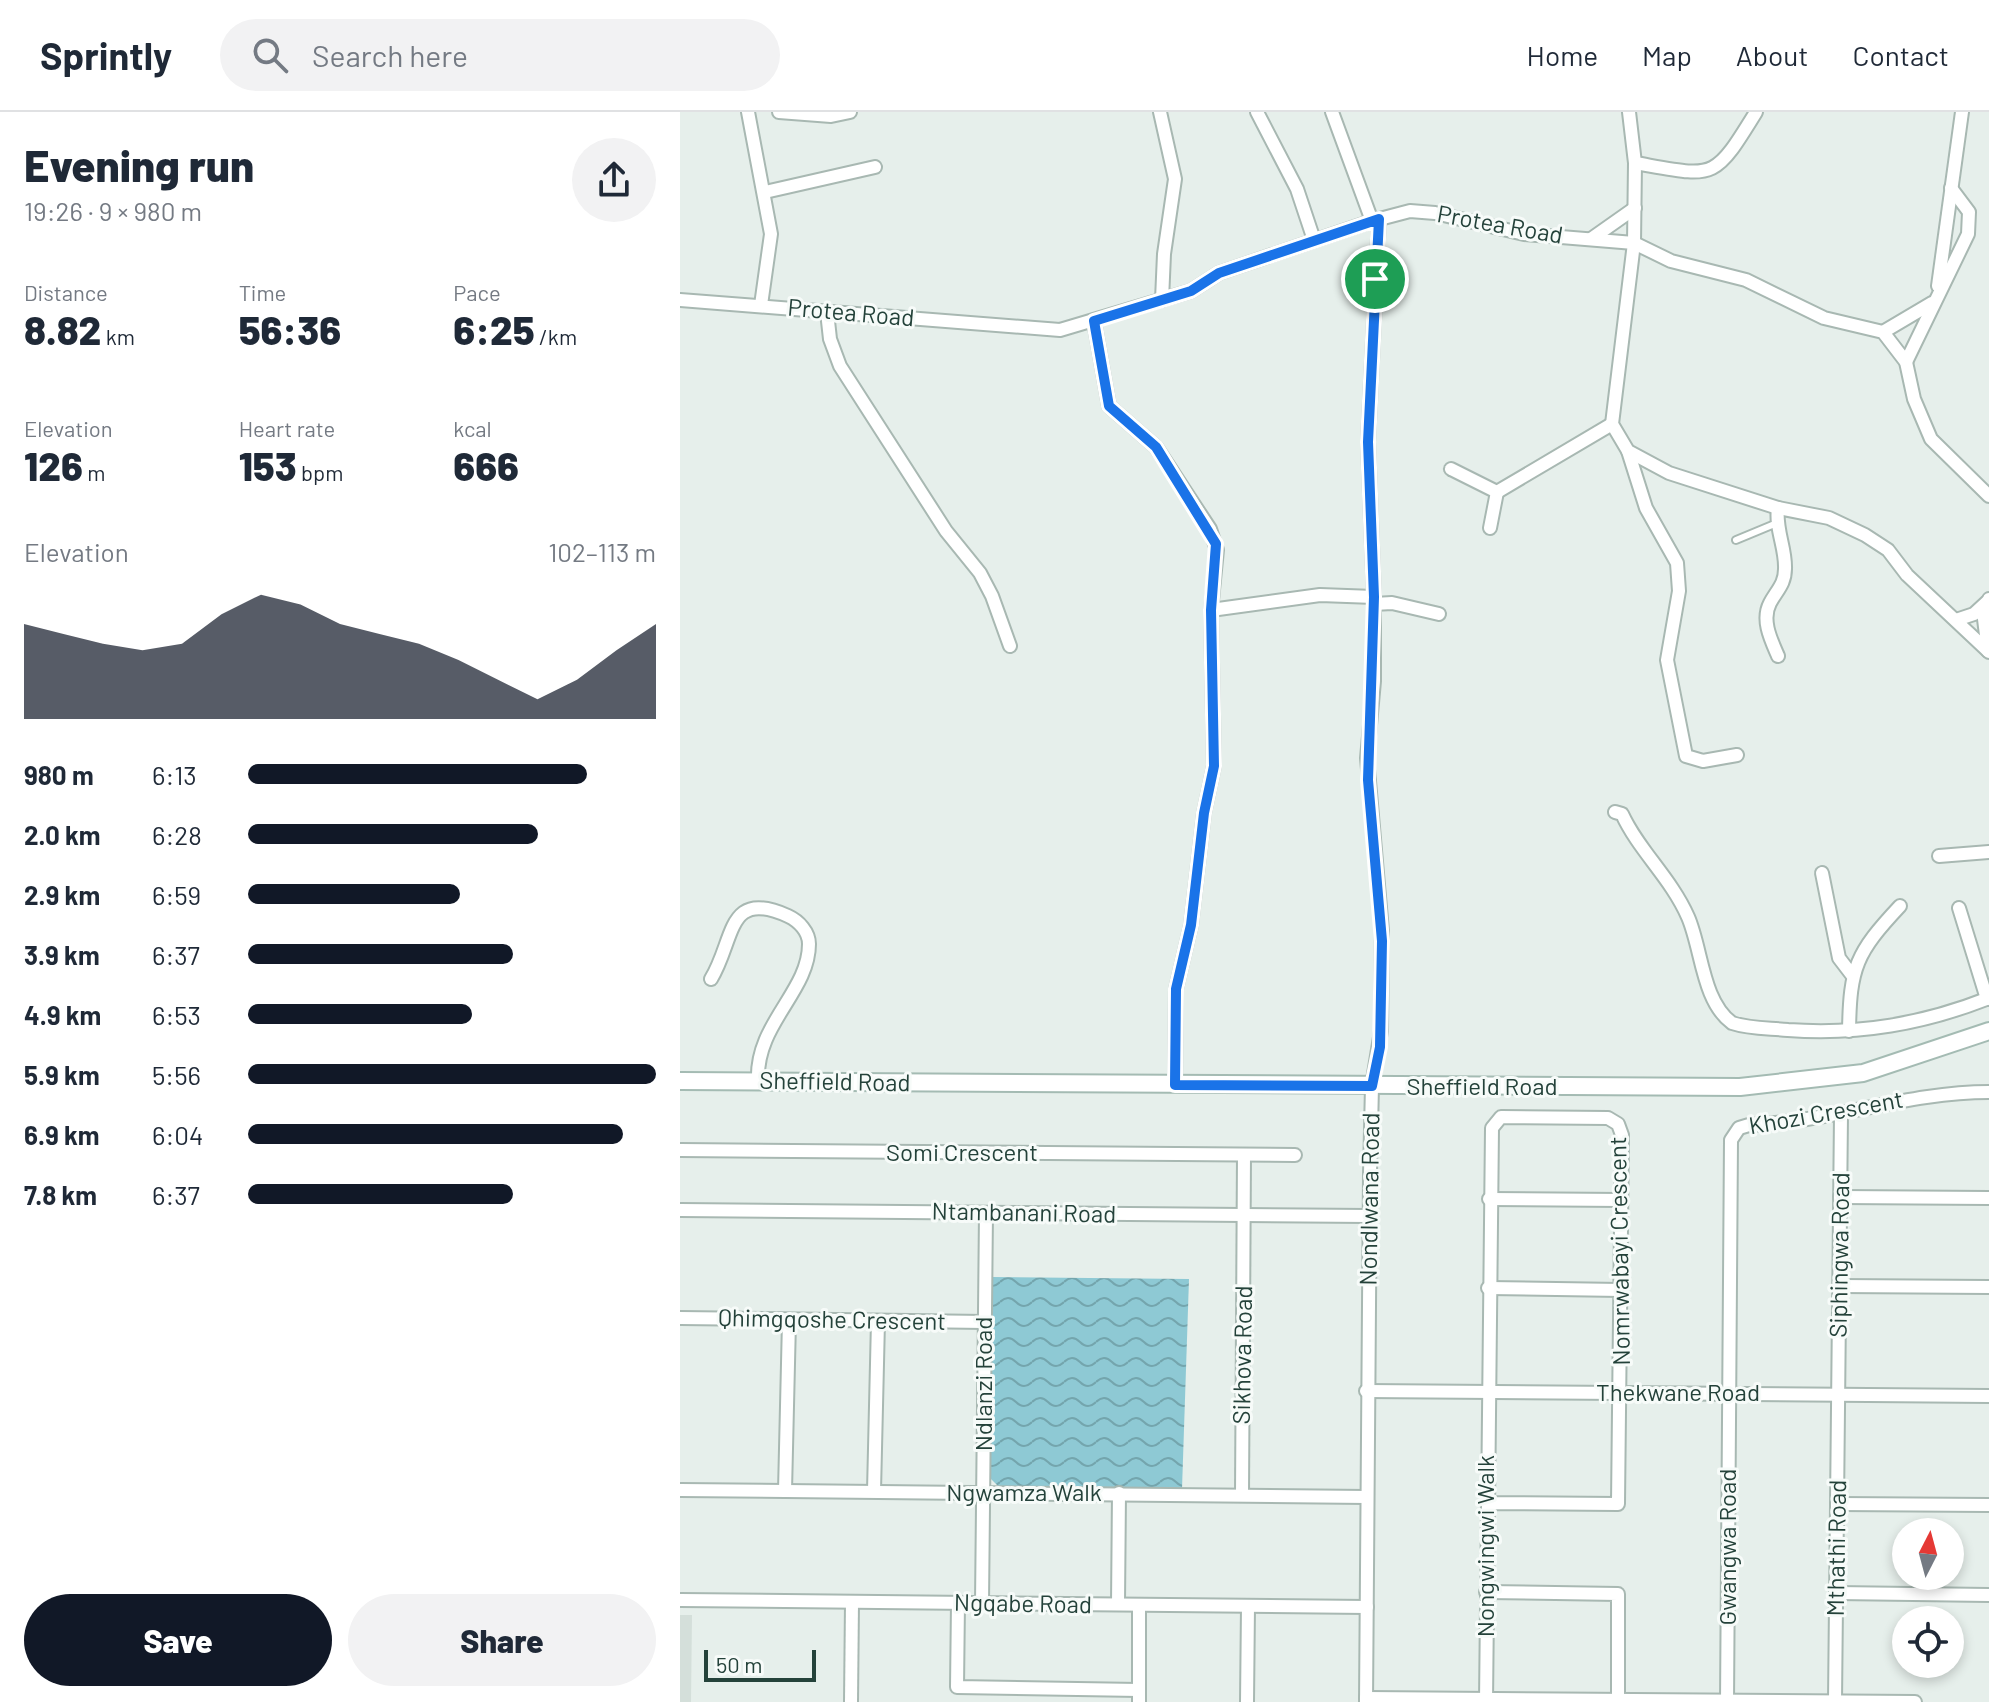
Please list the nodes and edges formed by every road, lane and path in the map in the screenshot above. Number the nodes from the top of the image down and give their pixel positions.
1 (749, 112) edge
2 (779, 112) edge
3 (850, 112) edge
4 (1160, 112) edge
5 (1257, 112) edge
6 (1332, 112) edge
7 (1629, 112) edge
8 (1756, 112) edge
9 (1962, 112) edge
10 (1635, 163) junction
11 (875, 167) dead end
12 (1951, 188) junction
13 (765, 192) junction
14 (1635, 208) junction
15 (1376, 220) junction
16 (1591, 239) junction
17 (1314, 240) junction
18 (1634, 243) junction
19 (1935, 298) junction
20 (680, 300) edge
21 (1162, 300) junction
22 (761, 305) junction
23 (827, 312) junction
24 (1094, 321) junction
25 (1883, 332) junction
26 (1906, 362) junction
27 (1612, 424) junction
28 (1628, 451) junction
29 (1451, 469) dead end
30 (1497, 492) junction
31 (1989, 496) edge
32 (1778, 508) junction
33 (1777, 523) junction
34 (1490, 528) dead end
35 (1736, 540) dead end
36 (1374, 600) junction
37 (1988, 600) edge
38 (1211, 610) junction
39 (1439, 614) dead end
40 (1956, 620) junction
41 (1010, 646) dead end
42 (1988, 651) edge
43 (1778, 656) dead end
44 (1737, 755) dead end
45 (1615, 812) dead end
46 (1989, 852) edge
47 (1939, 856) dead end
48 (1822, 873) dead end
49 (1900, 906) dead end
50 (1959, 908) dead end
51 (1852, 975) junction
52 (711, 979) dead end
53 (1988, 998) edge
54 (1849, 1031) junction
55 (1989, 1031) edge
56 (680, 1081) edge
57 (758, 1081) junction
58 (1175, 1085) junction
59 (1372, 1086) junction
60 (1989, 1092) edge
61 (1841, 1115) junction
62 (680, 1150) edge
63 (1244, 1155) junction
64 (1295, 1155) dead end
65 (1840, 1197) junction
66 (1989, 1198) edge
67 (1489, 1199) junction
68 (1622, 1200) junction
69 (680, 1210) edge
70 (986, 1213) junction
71 (1245, 1215) junction
72 (1369, 1216) junction
73 (680, 1220) edge
74 (1839, 1286) junction
75 (1989, 1287) edge
76 (1488, 1288) junction
77 (1621, 1290) junction
78 (680, 1318) edge
79 (789, 1321) junction
80 (878, 1321) junction
81 (985, 1322) junction
82 (1366, 1391) junction
83 (1487, 1392) junction
84 (1621, 1393) junction
85 (1729, 1394) junction
86 (1838, 1395) junction
87 (1989, 1396) edge
88 (680, 1490) edge
89 (785, 1491) junction
90 (874, 1491) junction
91 (983, 1492) junction
92 (1119, 1493) junction
93 (1242, 1495) junction
94 (1367, 1497) junction
95 (1487, 1503) junction
96 (1837, 1504) junction
97 (1989, 1505) edge
98 (1486, 1592) junction
99 (1836, 1593) junction
100 (1989, 1595) edge
101 (680, 1600) edge
102 (852, 1602) junction
103 (958, 1603) junction
104 (982, 1603) junction
105 (1118, 1604) junction
106 (1139, 1605) junction
107 (1248, 1606) junction
108 (1367, 1607) junction
109 (957, 1687) junction
110 (1139, 1696) edge
111 (1366, 1700) edge
112 (1486, 1700) edge
113 (1618, 1701) edge
114 (1727, 1701) edge
115 (851, 1702) edge
116 (957, 1702) edge
117 (1247, 1702) edge
118 (1835, 1702) edge
119 (1915, 1702) edge

1 - 13 street
2 - 3 street
4 - 21 street
5 - 17 street
6 - 15 street
7 - 10 street
8 - 10 street
9 - 12 street
10 - 14 street
11 - 13 street
12 - 19 street
12 - 19 street
13 - 22 street
14 - 16 street
14 - 18 street
15 - 16 street, Protea Road
15 - 17 street, Protea Road
15 - 36 street, Nondlwana Road
16 - 18 street, Protea Road
17 - 21 street, Protea Road
18 - 25 street, Protea Road
18 - 27 street
19 - 25 street
19 - 26 street
20 - 22 street, Protea Road
21 - 24 street, Protea Road
22 - 23 street, Protea Road
23 - 24 street, Protea Road
23 - 41 street
24 - 38 street
25 - 26 street
26 - 31 street
27 - 28 street
27 - 30 street
28 - 32 street
28 - 44 street
29 - 30 street
30 - 34 street
32 - 33 street
32 - 40 street
33 - 35 lane
33 - 43 street
36 - 38 street
36 - 39 street
36 - 59 street, Nondlwana Road
37 - 40 street
37 - 42 street
38 - 58 street
40 - 42 street
45 - 54 street
46 - 47 street
48 - 51 street
49 - 51 street
50 - 53 street
51 - 54 street
52 - 57 street
53 - 54 street
55 - 59 street, Sheffield Road
56 - 57 street, Sheffield Road
57 - 58 street, Sheffield Road
58 - 59 street, Sheffield Road
59 - 72 street, Nondlwana Road
60 - 61 street, Khozi Crescent
61 - 65 street, Siphingwa Road
61 - 85 street, Khozi Crescent
62 - 63 street, Somi Crescent
63 - 64 street, Somi Crescent
63 - 71 street
65 - 66 street
65 - 74 street, Siphingwa Road
67 - 68 street
67 - 68 street, Nomrwabayi Crescent
67 - 76 street, Nomrwabayi Crescent
68 - 77 street, Nomrwabayi Crescent
69 - 70 street, Ntambanani Road
69 - 73 street
70 - 71 street, Ntambanani Road
70 - 81 street, Ndlanzi Road
71 - 72 street, Ntambanani Road
71 - 93 street, Sikhova Road
72 - 82 street, Nondlwana Road
74 - 75 street
74 - 86 street, Siphingwa Road
76 - 77 street
76 - 83 street, Nomrwabayi Crescent
77 - 84 street, Nomrwabayi Crescent
78 - 79 street, Qhimgqoshe Crescent
79 - 80 street, Qhimgqoshe Crescent
79 - 89 street
80 - 81 street, Qhimgqoshe Crescent
80 - 90 street
81 - 91 street, Ndlanzi Road
82 - 83 street, Thekwane Road
82 - 94 street, Nondlwana Road
83 - 84 street, Thekwane Road
83 - 95 street, Nongwingwi Walk
84 - 85 street, Thekwane Road
84 - 95 street, Nomrwabayi Crescent
85 - 86 street, Thekwane Road
85 - 114 street, Gwangwa Road
86 - 87 street, Thekwane Road
86 - 96 street, Mthathi Road
88 - 89 street, Ngwamza Walk
89 - 90 street, Ngwamza Walk
90 - 91 street, Ngwamza Walk
91 - 92 street, Ngwamza Walk
91 - 104 street, Ndlanzi Road
92 - 93 street, Ngwamza Walk
92 - 105 street
93 - 94 street, Ngwamza Walk
94 - 108 street, Nondlwana Road
95 - 98 street, Nongwingwi Walk
96 - 97 street
96 - 99 street, Mthathi Road
98 - 112 street, Nongwingwi Walk
98 - 113 street
99 - 100 street
99 - 118 street, Mthathi Road
101 - 102 street, Ngqabe Road
102 - 103 street, Ngqabe Road
102 - 115 street
103 - 104 street, Ngqabe Road
103 - 109 street
104 - 105 street, Ngqabe Road
105 - 106 street, Ngqabe Road
106 - 107 street, Ngqabe Road
106 - 110 street
107 - 108 street, Ngqabe Road
107 - 117 street
108 - 111 street, Nondlwana Road
109 - 110 street
109 - 116 street
111 - 112 street
112 - 113 street
113 - 114 street
114 - 118 street
118 - 119 street

